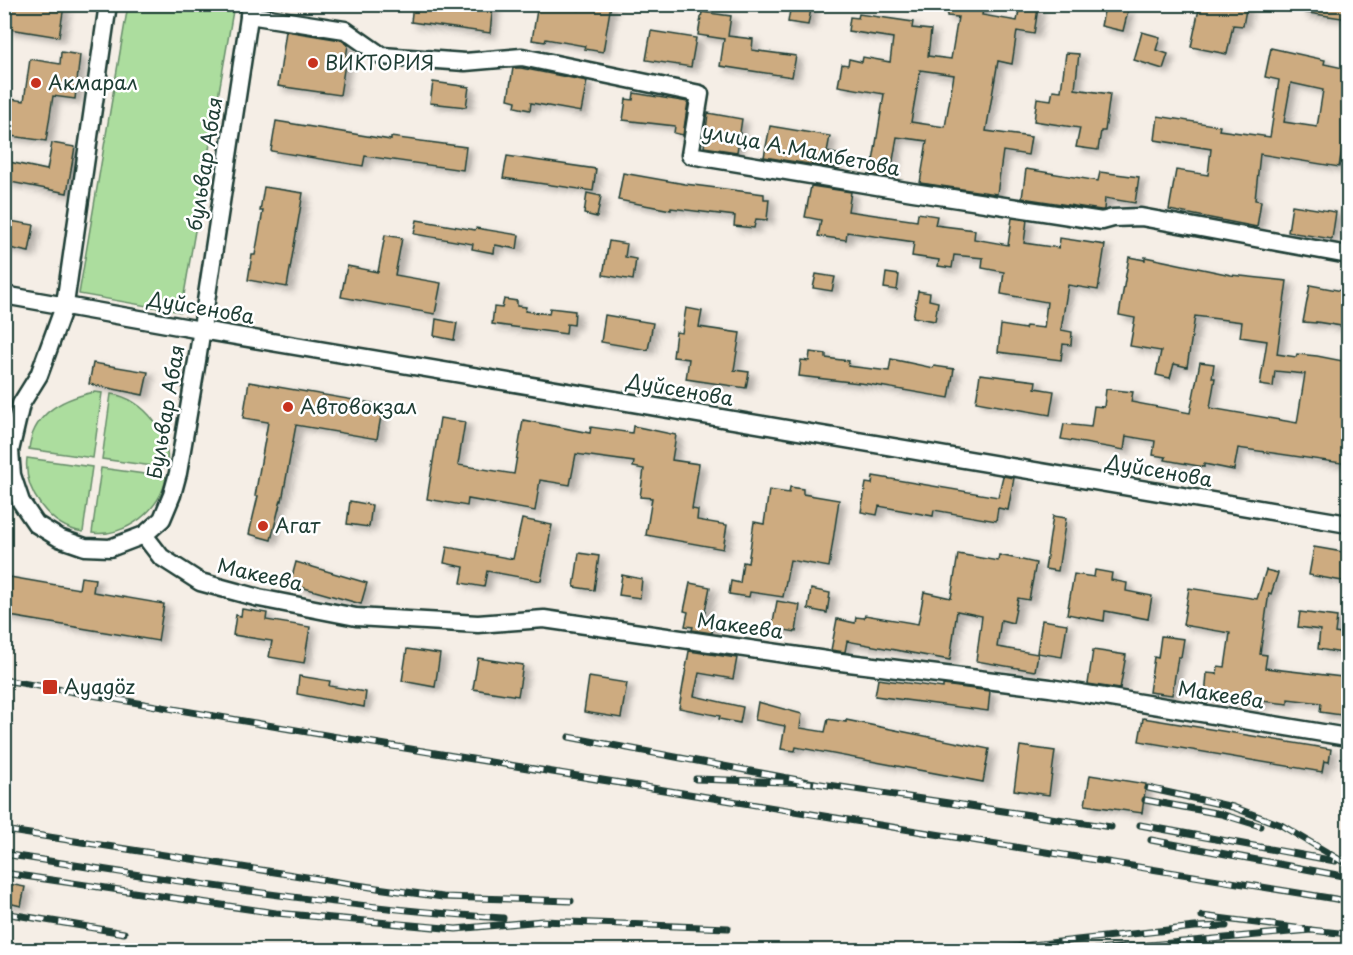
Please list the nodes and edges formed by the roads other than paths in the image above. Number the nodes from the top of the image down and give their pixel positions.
1 (108, 4) edge
2 (250, 10) edge
3 (1348, 255) edge
4 (4, 295) edge
5 (65, 304) junction
6 (201, 330) junction
7 (1348, 524) edge
8 (144, 535) junction
9 (1348, 735) edge

1 - 5 street
2 - 3 street, улица А.Мамбетова
2 - 6 street, бульвар Абая
4 - 5 street, Дуйсенова
5 - 6 street, Дуйсенова
5 - 8 street, Бульвар Абая
6 - 7 street, Дуйсенова
6 - 8 street, Бульвар Абая
8 - 9 street, Макеева

